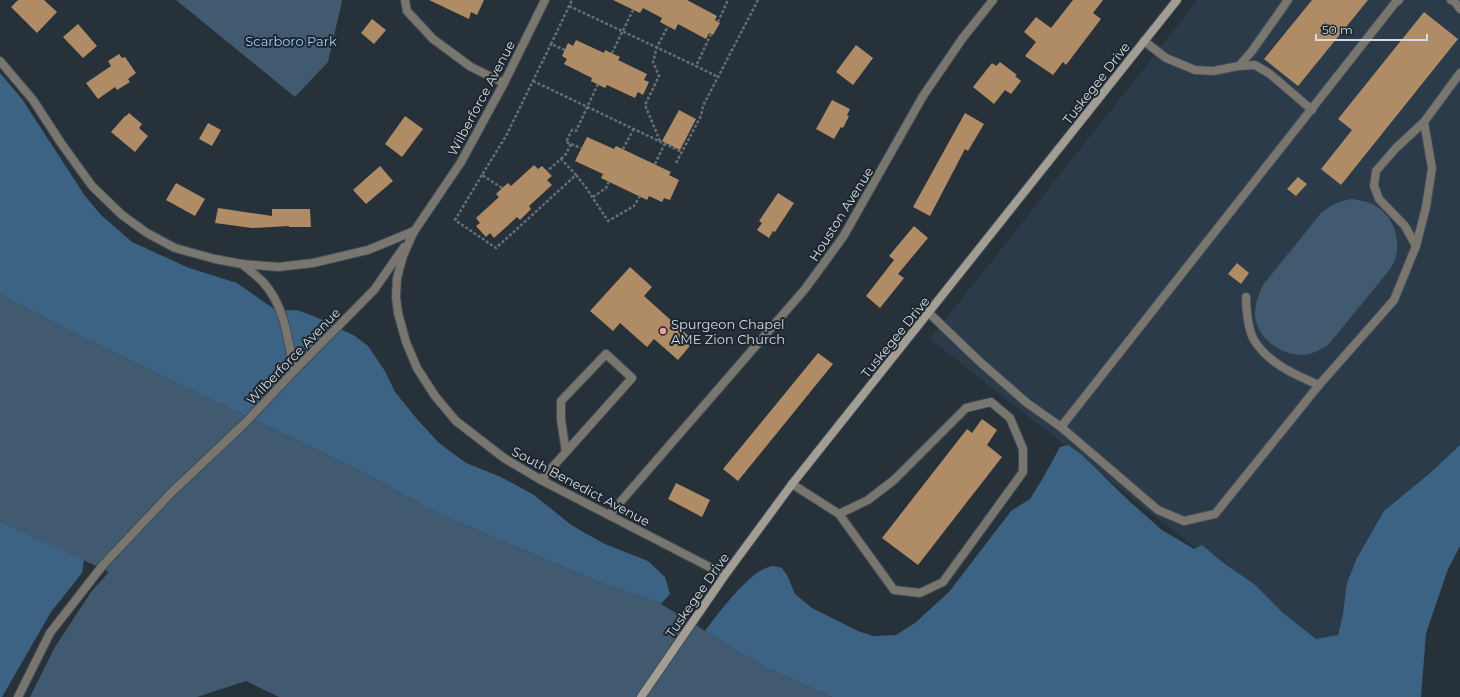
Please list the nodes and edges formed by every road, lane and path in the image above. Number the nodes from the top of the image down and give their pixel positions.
1 (405, 0) edge
2 (545, 0) edge
3 (572, 0) edge
4 (728, 0) edge
5 (758, 0) edge
6 (993, 0) edge
7 (1177, 0) edge
8 (1288, 0) edge
9 (1399, 0) edge
10 (1451, 0) edge
11 (569, 6) junction
12 (1460, 9) edge
13 (633, 10) dead end
14 (718, 22) dead end
15 (668, 26) dead end
16 (623, 31) junction
17 (711, 34) dead end
18 (1144, 41) junction
19 (551, 44) junction
20 (657, 47) junction
21 (564, 50) dead end
22 (612, 53) dead end
23 (0, 61) edge
24 (696, 66) junction
25 (1239, 66) junction
26 (1460, 73) edge
27 (718, 77) junction
28 (533, 81) junction
29 (504, 83) junction
30 (598, 84) dead end
31 (587, 106) junction
32 (1312, 110) junction
33 (1424, 122) junction
34 (634, 128) junction
35 (660, 141) junction
36 (665, 143) junction
37 (571, 144) junction
38 (581, 148) dead end
39 (623, 149) dead end
40 (682, 152) junction
41 (561, 159) junction
42 (676, 163) dead end
43 (655, 164) dead end
44 (547, 171) dead end
45 (482, 175) junction
46 (576, 175) junction
47 (609, 181) dead end
48 (502, 188) dead end
49 (640, 196) dead end
50 (593, 197) junction
51 (414, 231) junction
52 (1416, 246) junction
53 (242, 264) junction
54 (1246, 297) dead end
55 (929, 313) junction
56 (294, 371) junction
57 (1319, 385) junction
58 (1061, 427) junction
59 (566, 452) junction
60 (541, 480) junction
61 (792, 484) junction
62 (839, 514) junction
63 (609, 515) junction
64 (726, 575) junction
65 (18, 697) edge
66 (641, 697) edge

1 - 29 street
2 - 29 street, Wilberforce Avenue
3 - 11 path
4 - 14 path
5 - 27 path
6 - 63 street, Houston Avenue
7 - 18 street, Tuskegee Drive
8 - 25 street
9 - 32 street
10 - 12 street
11 - 16 path
11 - 19 path
13 - 16 path
15 - 20 path
16 - 20 path
16 - 22 path
17 - 24 path
18 - 25 street
18 - 55 street, Tuskegee Drive
19 - 21 path
19 - 28 path
20 - 24 path
20 - 35 path
23 - 53 street
24 - 27 path
25 - 32 street
26 - 33 street
27 - 40 path
28 - 31 path
28 - 45 path
29 - 51 street, Wilberforce Avenue
30 - 31 path
31 - 34 path
31 - 37 path
32 - 58 street
33 - 52 street
33 - 52 street
34 - 35 path
34 - 39 path
35 - 36 path
36 - 40 path
36 - 43 path
37 - 38 path
37 - 41 path
40 - 42 path
41 - 44 path
41 - 46 path
45 - 46 path
45 - 48 path
46 - 50 path
47 - 50 path
49 - 50 path
51 - 53 street
51 - 56 street, Wilberforce Avenue
51 - 60 street, South Benedict Avenue
52 - 57 street
53 - 56 street
54 - 57 street
55 - 58 street
55 - 61 street, Tuskegee Drive
56 - 65 street, Wilberforce Avenue
57 - 58 street
59 - 59 street
59 - 60 street
60 - 63 street, South Benedict Avenue
61 - 62 street
61 - 64 street, Tuskegee Drive
62 - 62 street
63 - 64 street, South Benedict Avenue
64 - 66 street, Tuskegee Drive

